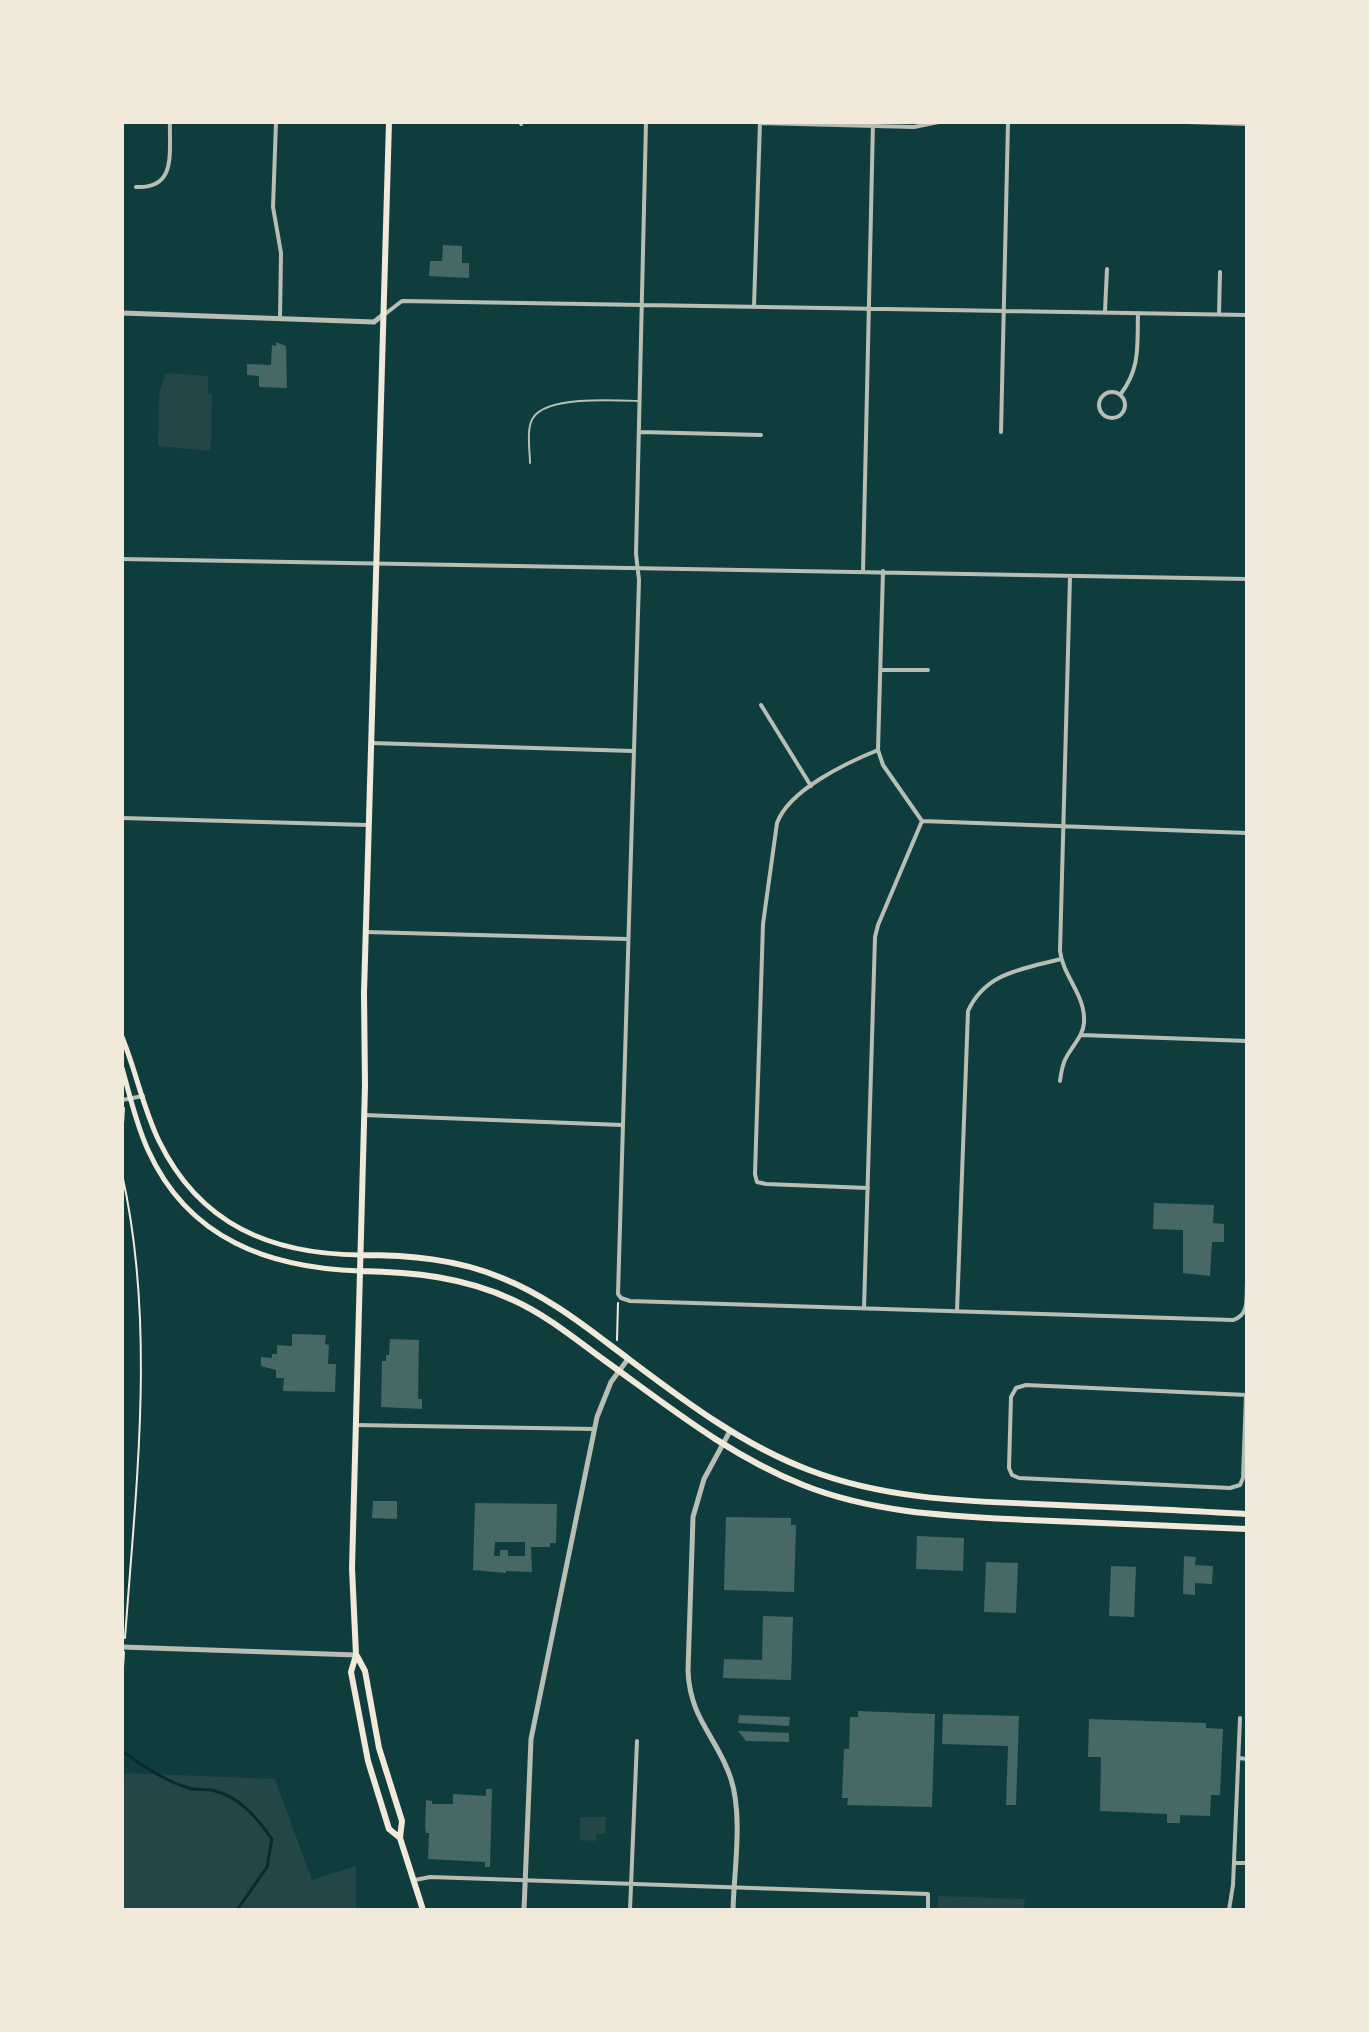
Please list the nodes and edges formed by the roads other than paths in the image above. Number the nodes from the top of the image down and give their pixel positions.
1 (170, 122) edge
2 (276, 122) edge
3 (389, 122) edge
4 (646, 122) edge
5 (760, 122) edge
6 (939, 122) edge
7 (1008, 122) edge
8 (1188, 122) edge
9 (872, 124) edge
10 (1247, 124) edge
11 (136, 187) dead end
12 (1107, 269) dead end
13 (1220, 272) dead end
14 (642, 304) junction
15 (754, 306) junction
16 (868, 308) junction
17 (1004, 310) junction
18 (1105, 311) junction
19 (122, 313) edge
20 (1138, 313) junction
21 (385, 314) junction
22 (1219, 315) junction
23 (1247, 315) edge
24 (280, 319) junction
25 (1120, 395) junction
26 (640, 401) junction
27 (640, 432) junction
28 (1001, 432) dead end
29 (761, 435) dead end
30 (530, 463) dead end
31 (122, 559) edge
32 (377, 564) junction
33 (639, 568) junction
34 (863, 571) junction
35 (883, 571) junction
36 (1070, 577) junction
37 (1247, 579) edge
38 (881, 670) junction
39 (928, 670) dead end
40 (761, 705) dead end
41 (371, 743) junction
42 (878, 750) junction
43 (634, 751) junction
44 (811, 786) junction
45 (122, 818) edge
46 (922, 821) junction
47 (369, 825) junction
48 (1063, 826) junction
49 (1247, 833) edge
50 (366, 932) junction
51 (628, 939) junction
52 (1061, 959) junction
53 (1081, 1035) junction
54 (122, 1037) edge
55 (1247, 1041) edge
56 (122, 1068) edge
57 (1060, 1081) dead end
58 (143, 1096) junction
59 (131, 1098) junction
60 (122, 1100) edge
61 (364, 1115) junction
62 (622, 1125) junction
63 (868, 1188) junction
64 (360, 1255) junction
65 (360, 1271) junction
66 (1247, 1282) edge
67 (1247, 1299) edge
68 (864, 1308) junction
69 (957, 1311) junction
70 (1245, 1311) edge
71 (628, 1359) junction
72 (619, 1370) junction
73 (1246, 1395) edge
74 (355, 1425) junction
75 (594, 1429) junction
76 (730, 1431) junction
77 (722, 1445) junction
78 (1247, 1514) edge
79 (1247, 1529) edge
80 (124, 1647) edge
81 (356, 1655) junction
82 (1240, 1718) dead end
83 (637, 1741) dead end
84 (1239, 1758) junction
85 (1247, 1759) edge
86 (400, 1838) junction
87 (1235, 1863) junction
88 (1247, 1863) edge
89 (414, 1880) junction
90 (524, 1880) junction
91 (631, 1884) junction
92 (734, 1888) junction
93 (423, 1910) edge
94 (524, 1910) edge
95 (630, 1910) edge
96 (733, 1910) edge
97 (928, 1910) edge
98 (1229, 1910) edge

1 - 11 street
2 - 24 street
3 - 21 main road
4 - 14 street
5 - 9 street
5 - 15 street
6 - 9 street
7 - 17 street
8 - 10 street
9 - 16 street
12 - 18 street
13 - 22 street
14 - 15 street
14 - 21 street
14 - 26 street
15 - 16 street
16 - 17 street
16 - 34 street
17 - 18 street
17 - 28 street
18 - 20 street
19 - 24 street
20 - 22 street
20 - 25 street
21 - 24 street
21 - 32 main road
22 - 23 street
25 - 25 street
26 - 27 street
26 - 30 lane
27 - 29 street
27 - 33 street
31 - 32 street
32 - 33 street
32 - 41 main road
33 - 34 street
33 - 43 street
34 - 35 street
35 - 36 street
35 - 38 street
36 - 37 street
36 - 48 street
38 - 39 street
38 - 42 street
40 - 44 street
41 - 43 street
41 - 47 main road
42 - 44 street
42 - 46 street
43 - 51 street
44 - 63 street
45 - 47 street
46 - 48 street
46 - 63 street
47 - 50 main road
48 - 49 street
48 - 52 street
50 - 51 street
50 - 61 main road
51 - 62 street
52 - 53 street
52 - 69 street
53 - 55 street
53 - 57 street
54 - 58 main road
56 - 59 main road
58 - 59 street
58 - 64 main road
59 - 60 street
59 - 65 main road
61 - 62 street
61 - 64 main road
62 - 68 street
63 - 68 street
64 - 65 main road
64 - 71 main road
65 - 72 main road
65 - 74 main road
66 - 67 street
67 - 70 street
68 - 69 street
69 - 70 street
71 - 72 street
71 - 76 main road
72 - 75 street
72 - 77 main road
73 - 73 street
74 - 75 street
74 - 81 main road
75 - 90 street
76 - 77 street
76 - 78 main road
77 - 79 main road
77 - 92 street
80 - 81 street
81 - 86 main road
81 - 86 main road
82 - 84 street
83 - 91 street
84 - 85 street
84 - 87 street
86 - 89 main road
87 - 88 street
87 - 98 street
89 - 90 street
89 - 93 main road
90 - 91 street
90 - 94 street
91 - 92 street
91 - 95 street
92 - 96 street
92 - 97 street

